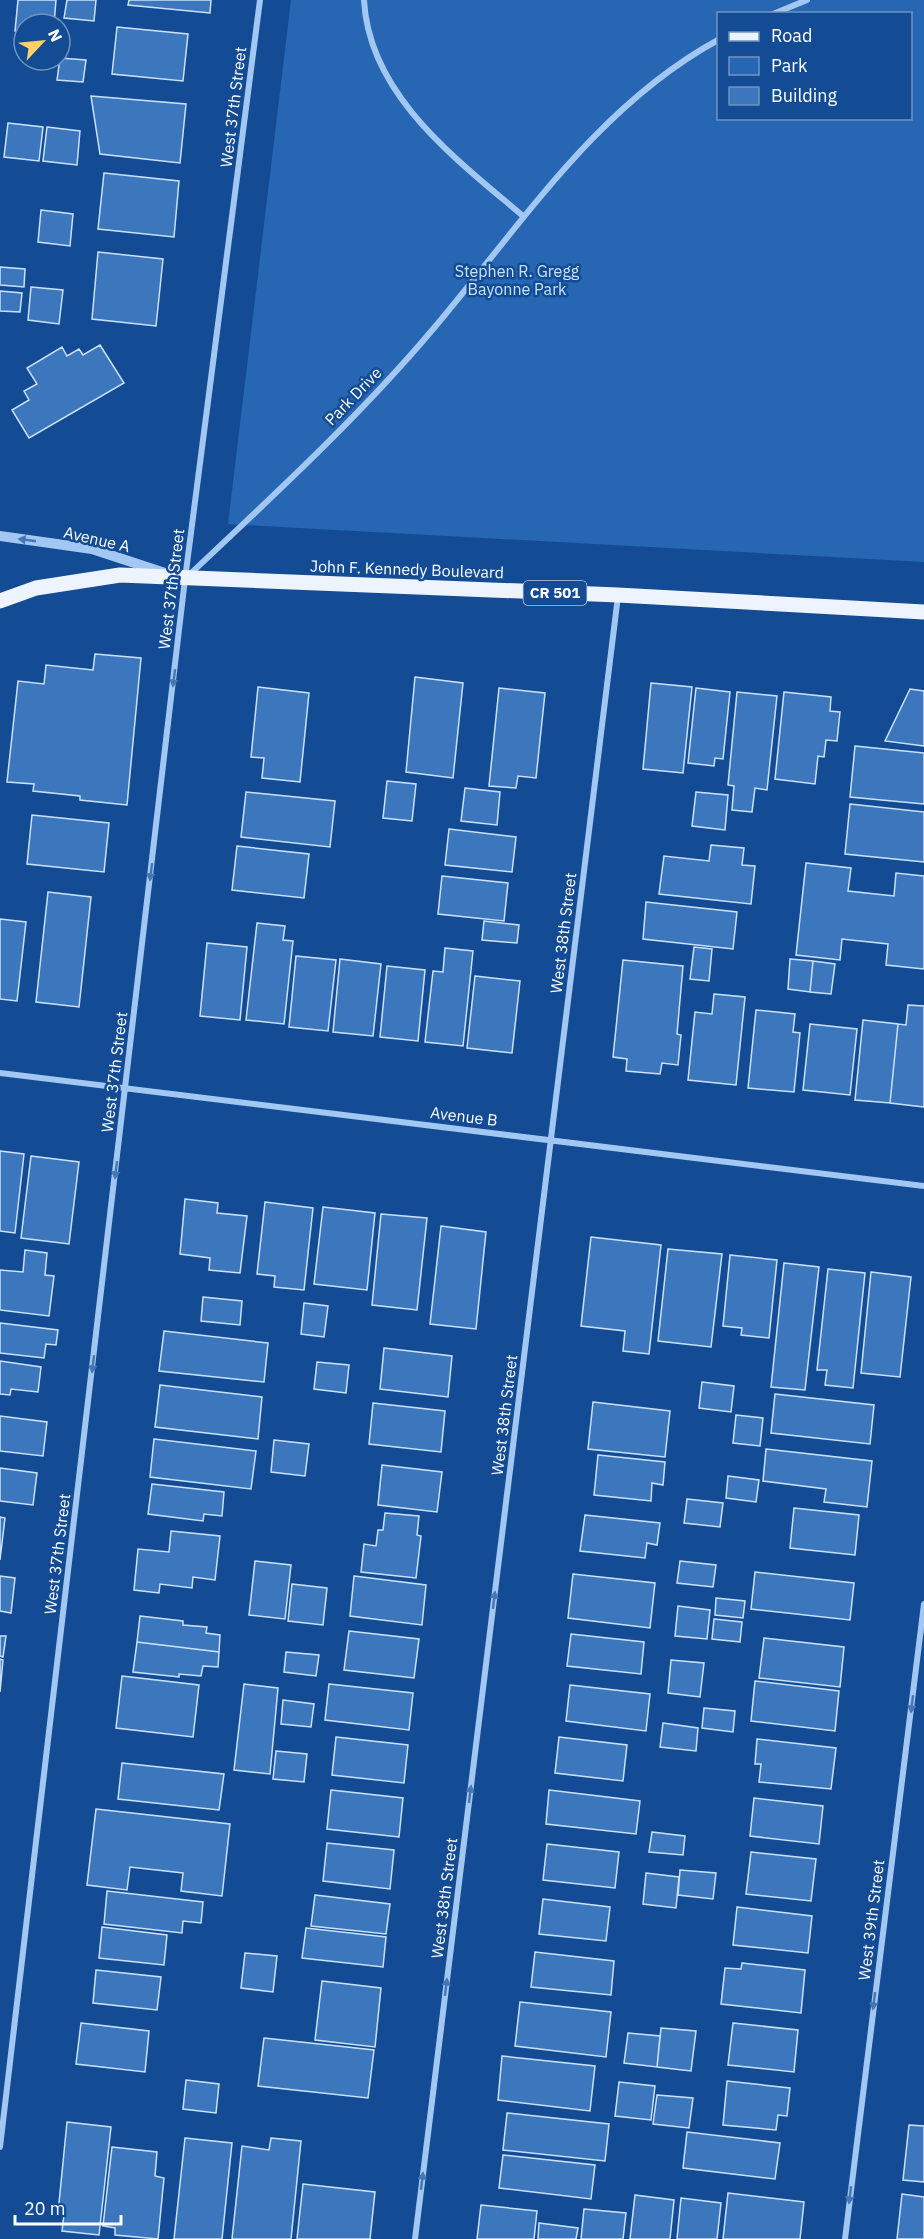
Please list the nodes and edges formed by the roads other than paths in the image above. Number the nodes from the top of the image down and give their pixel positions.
1 (260, 0) edge
2 (364, 0) edge
3 (807, 0) edge
4 (778, 12) edge
5 (717, 41) edge
6 (523, 216) junction
7 (0, 536) edge
8 (186, 579) junction
9 (618, 595) junction
10 (0, 601) edge
11 (924, 612) edge
12 (0, 1073) edge
13 (125, 1088) junction
14 (551, 1140) junction
15 (924, 1186) edge
16 (924, 1604) edge
17 (0, 2147) edge
18 (415, 2239) edge
19 (845, 2239) edge

1 - 8 street, West 37th Street
2 - 6 street
3 - 4 street
5 - 6 street, Park Drive
6 - 8 street, Park Drive
8 -> 7 street, Avenue A
8 - 9 main road, John F. Kennedy Boulevard / CR 501
8 - 10 main road, John F. Kennedy Boulevard / CR 501
8 -> 13 street, West 37th Street
9 - 11 main road, John F. Kennedy Boulevard / CR 501
9 - 14 street, West 38th Street
12 - 13 street, Avenue B
13 - 14 street, Avenue B
13 -> 17 street, West 37th Street
14 - 15 street, Avenue B
18 -> 14 street, West 38th Street
16 -> 19 street, West 39th Street

